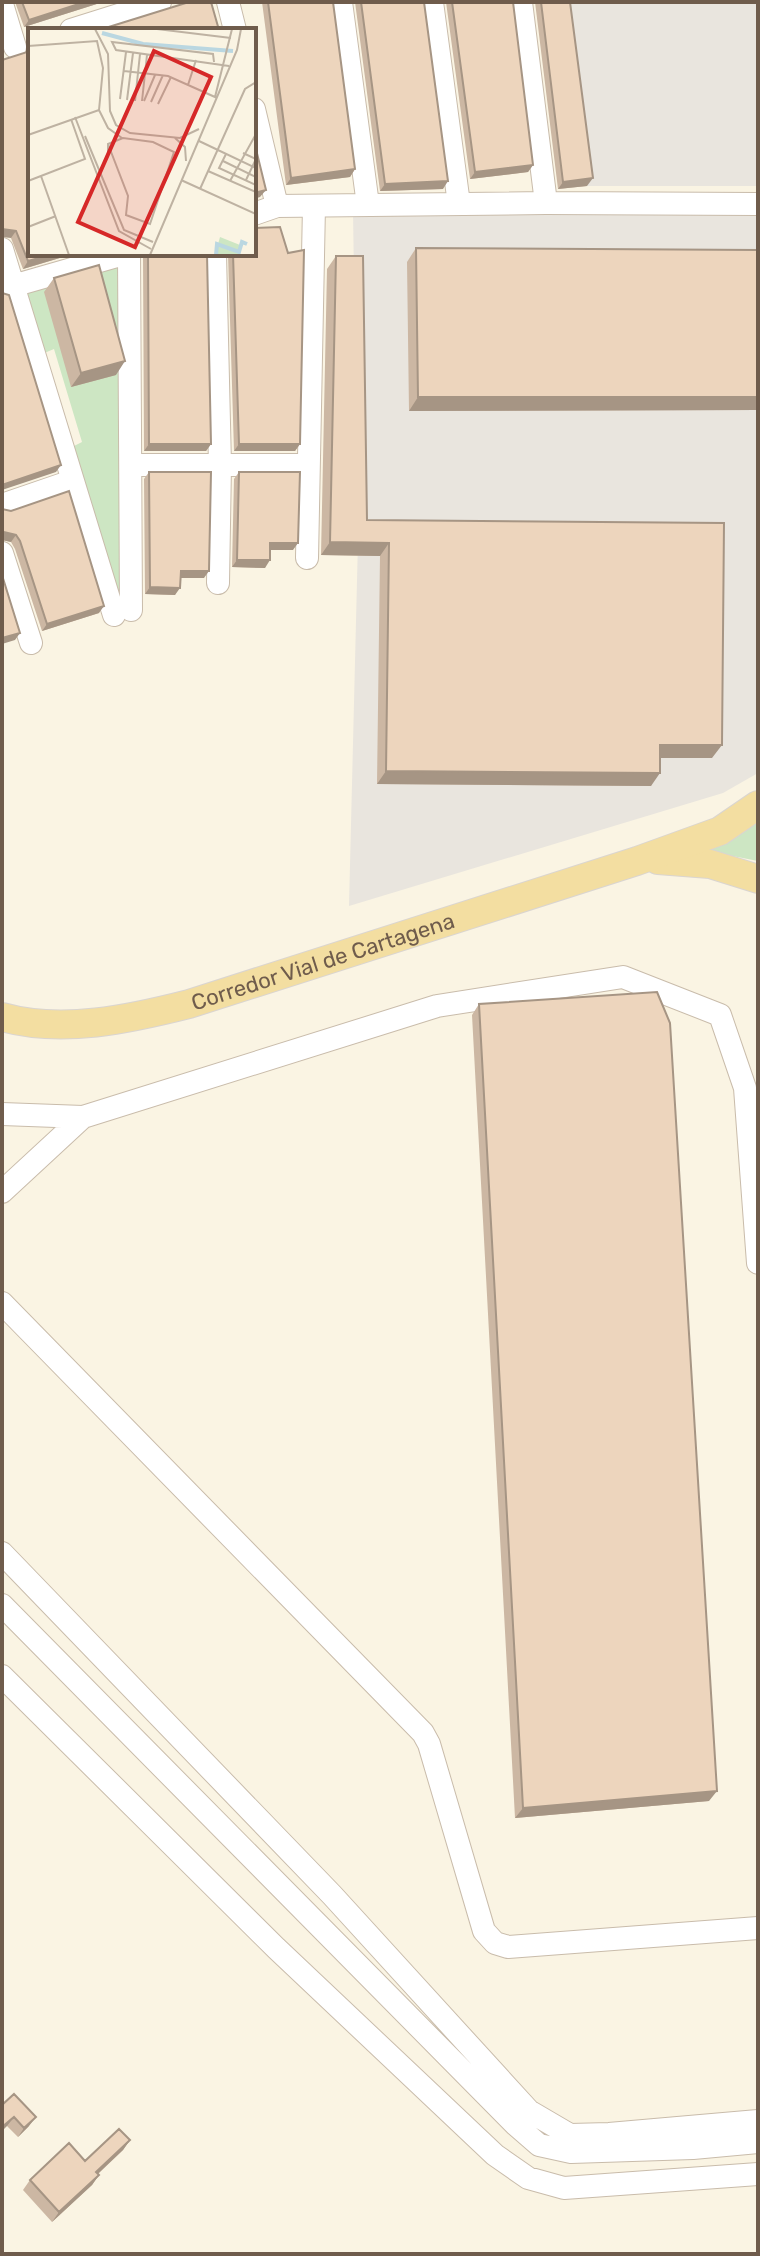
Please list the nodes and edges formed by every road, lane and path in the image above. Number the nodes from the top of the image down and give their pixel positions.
1 (160, 2) edge
2 (228, 2) edge
3 (341, 2) edge
4 (432, 2) edge
5 (521, 2) edge
6 (2, 4) edge
7 (122, 22) edge
8 (84, 28) edge
9 (234, 28) edge
10 (16, 47) edge
11 (256, 117) edge
12 (546, 203) junction
13 (459, 204) junction
14 (758, 204) edge
15 (368, 205) junction
16 (277, 206) junction
17 (314, 206) junction
18 (256, 213) edge
19 (2, 249) edge
20 (114, 256) edge
21 (215, 256) edge
22 (8, 287) edge
23 (131, 465) junction
24 (220, 465) junction
25 (308, 465) junction
26 (72, 481) junction
27 (2, 505) edge
28 (2, 553) edge
29 (307, 558) dead end
30 (218, 583) dead end
31 (31, 643) dead end
32 (758, 805) edge
33 (637, 861) junction
34 (758, 879) edge
35 (2, 1017) edge
36 (2, 1114) edge
37 (83, 1117) junction
38 (2, 1192) edge
39 (758, 1263) edge
40 (2, 1303) edge
41 (2, 1553) edge
42 (2, 1605) edge
43 (2, 1676) edge
44 (758, 1928) edge
45 (758, 2121) edge
46 (758, 2142) edge
47 (758, 2174) edge

1 - 7 street
2 - 9 street
3 - 15 street
4 - 13 street
5 - 12 street
6 - 10 street
7 - 8 street
11 - 16 street
12 - 13 street
12 - 14 street
13 - 15 street
15 - 17 street
16 - 17 street
16 - 18 street
17 - 25 street
19 - 22 street
20 - 22 street
20 - 23 street
21 - 24 street
22 - 26 street
23 - 24 street
23 - 26 street
24 - 25 street
24 - 30 street
25 - 29 street
26 - 27 street
28 - 31 street
32 - 33 main road, Corredor Vial de Cartagena
33 - 34 main road, Corredor Vial de Cartagena
33 - 35 main road, Corredor Vial de Cartagena
36 - 37 street
37 - 38 street
37 - 39 street
40 - 44 street
41 - 45 street
42 - 46 street
43 - 47 street

